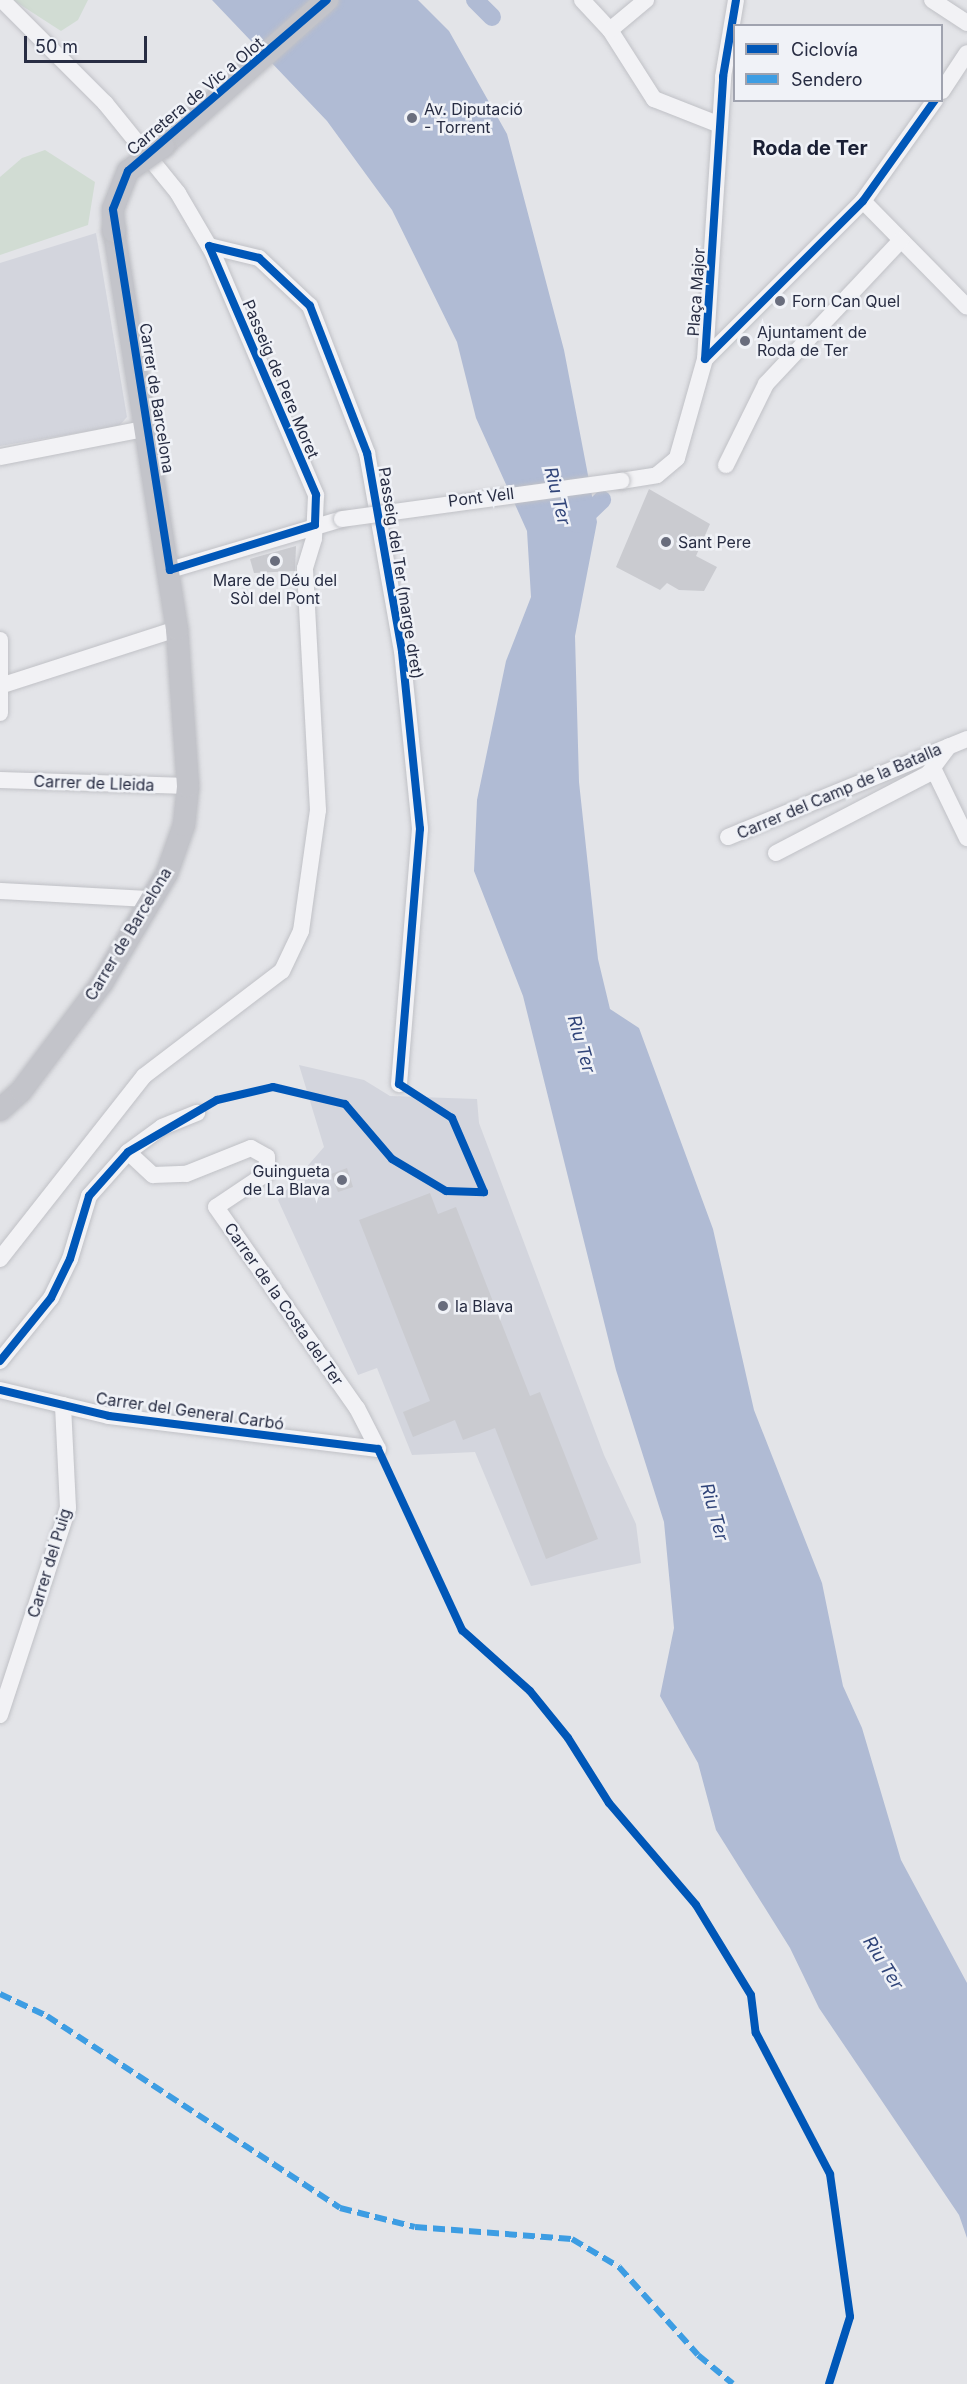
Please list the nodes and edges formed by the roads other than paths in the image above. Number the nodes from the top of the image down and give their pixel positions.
1 (2, 0) edge
2 (327, 0) edge
3 (582, 0) edge
4 (646, 0) edge
5 (736, 0) edge
6 (932, 0) edge
7 (967, 23) edge
8 (610, 30) junction
9 (967, 52) edge
10 (943, 89) edge
11 (934, 102) edge
12 (720, 125) junction
13 (863, 201) junction
14 (114, 231) joint
15 (901, 240) junction
16 (209, 246) junction
17 (967, 307) edge
18 (705, 359) junction
19 (149, 428) junction
20 (0, 457) edge
21 (726, 465) dead end
22 (315, 525) junction
23 (170, 570) junction
24 (177, 629) junction
25 (0, 639) edge
26 (1, 686) edge
27 (0, 713) edge
28 (967, 739) edge
29 (950, 745) junction
30 (933, 768) junction
31 (0, 780) edge
32 (189, 786) junction
33 (728, 837) dead end
34 (967, 838) edge
35 (776, 853) dead end
36 (0, 891) edge
37 (149, 899) junction
38 (399, 1083) dead end
39 (0, 1110) edge
40 (197, 1113) dead end
41 (128, 1152) junction
42 (0, 1259) edge
43 (0, 1362) edge
44 (0, 1390) edge
45 (63, 1406) junction
46 (378, 1449) joint
47 (0, 1715) edge

1 - 16 street, Passeig de Pere Moret
2 - 14 street, Carretera de Vic a Olot, bridge
3 - 8 street
4 - 8 street
5 - 12 street, Plaça Major
6 - 7 street
8 - 12 street
9 - 10 street
11 - 13 street, Plaça Major
12 - 18 street, Plaça Major
13 - 15 street
13 - 18 street, Plaça Major
14 - 19 street, Carrer de Barcelona
15 - 17 street
15 - 21 street
16 - 22 street, Passeig de Pere Moret
16 - 38 street, Passeig del Ter (marge dret)
18 - 22 street, Pont Vell, bridge
19 - 20 street
19 - 23 street, Carrer de Barcelona
22 - 23 street, Pont Vell
22 - 42 street, Passeig de Pere Moret
23 - 24 street, Carrer de Barcelona
24 - 26 street
24 - 32 street, Carrer de Barcelona
25 - 26 street
26 - 27 street
28 - 29 street, Carrer del Camp de la Batalla
29 - 30 street, Carrer del Camp de la Batalla
29 - 33 street, Carrer del Camp de la Batalla
30 - 34 street
30 - 35 street, Carrer del Camp de la Batalla
31 - 32 street, Carrer de Lleida
32 - 37 street, Carrer de Barcelona
36 - 37 street
37 - 39 street, Carrer de Barcelona
40 - 41 street
41 - 43 street
41 - 46 street, Carrer de la Costa del Ter
44 - 45 street, Carrer del General Carbó
45 - 46 street, Carrer del General Carbó
45 - 47 street, Carrer del Puig

